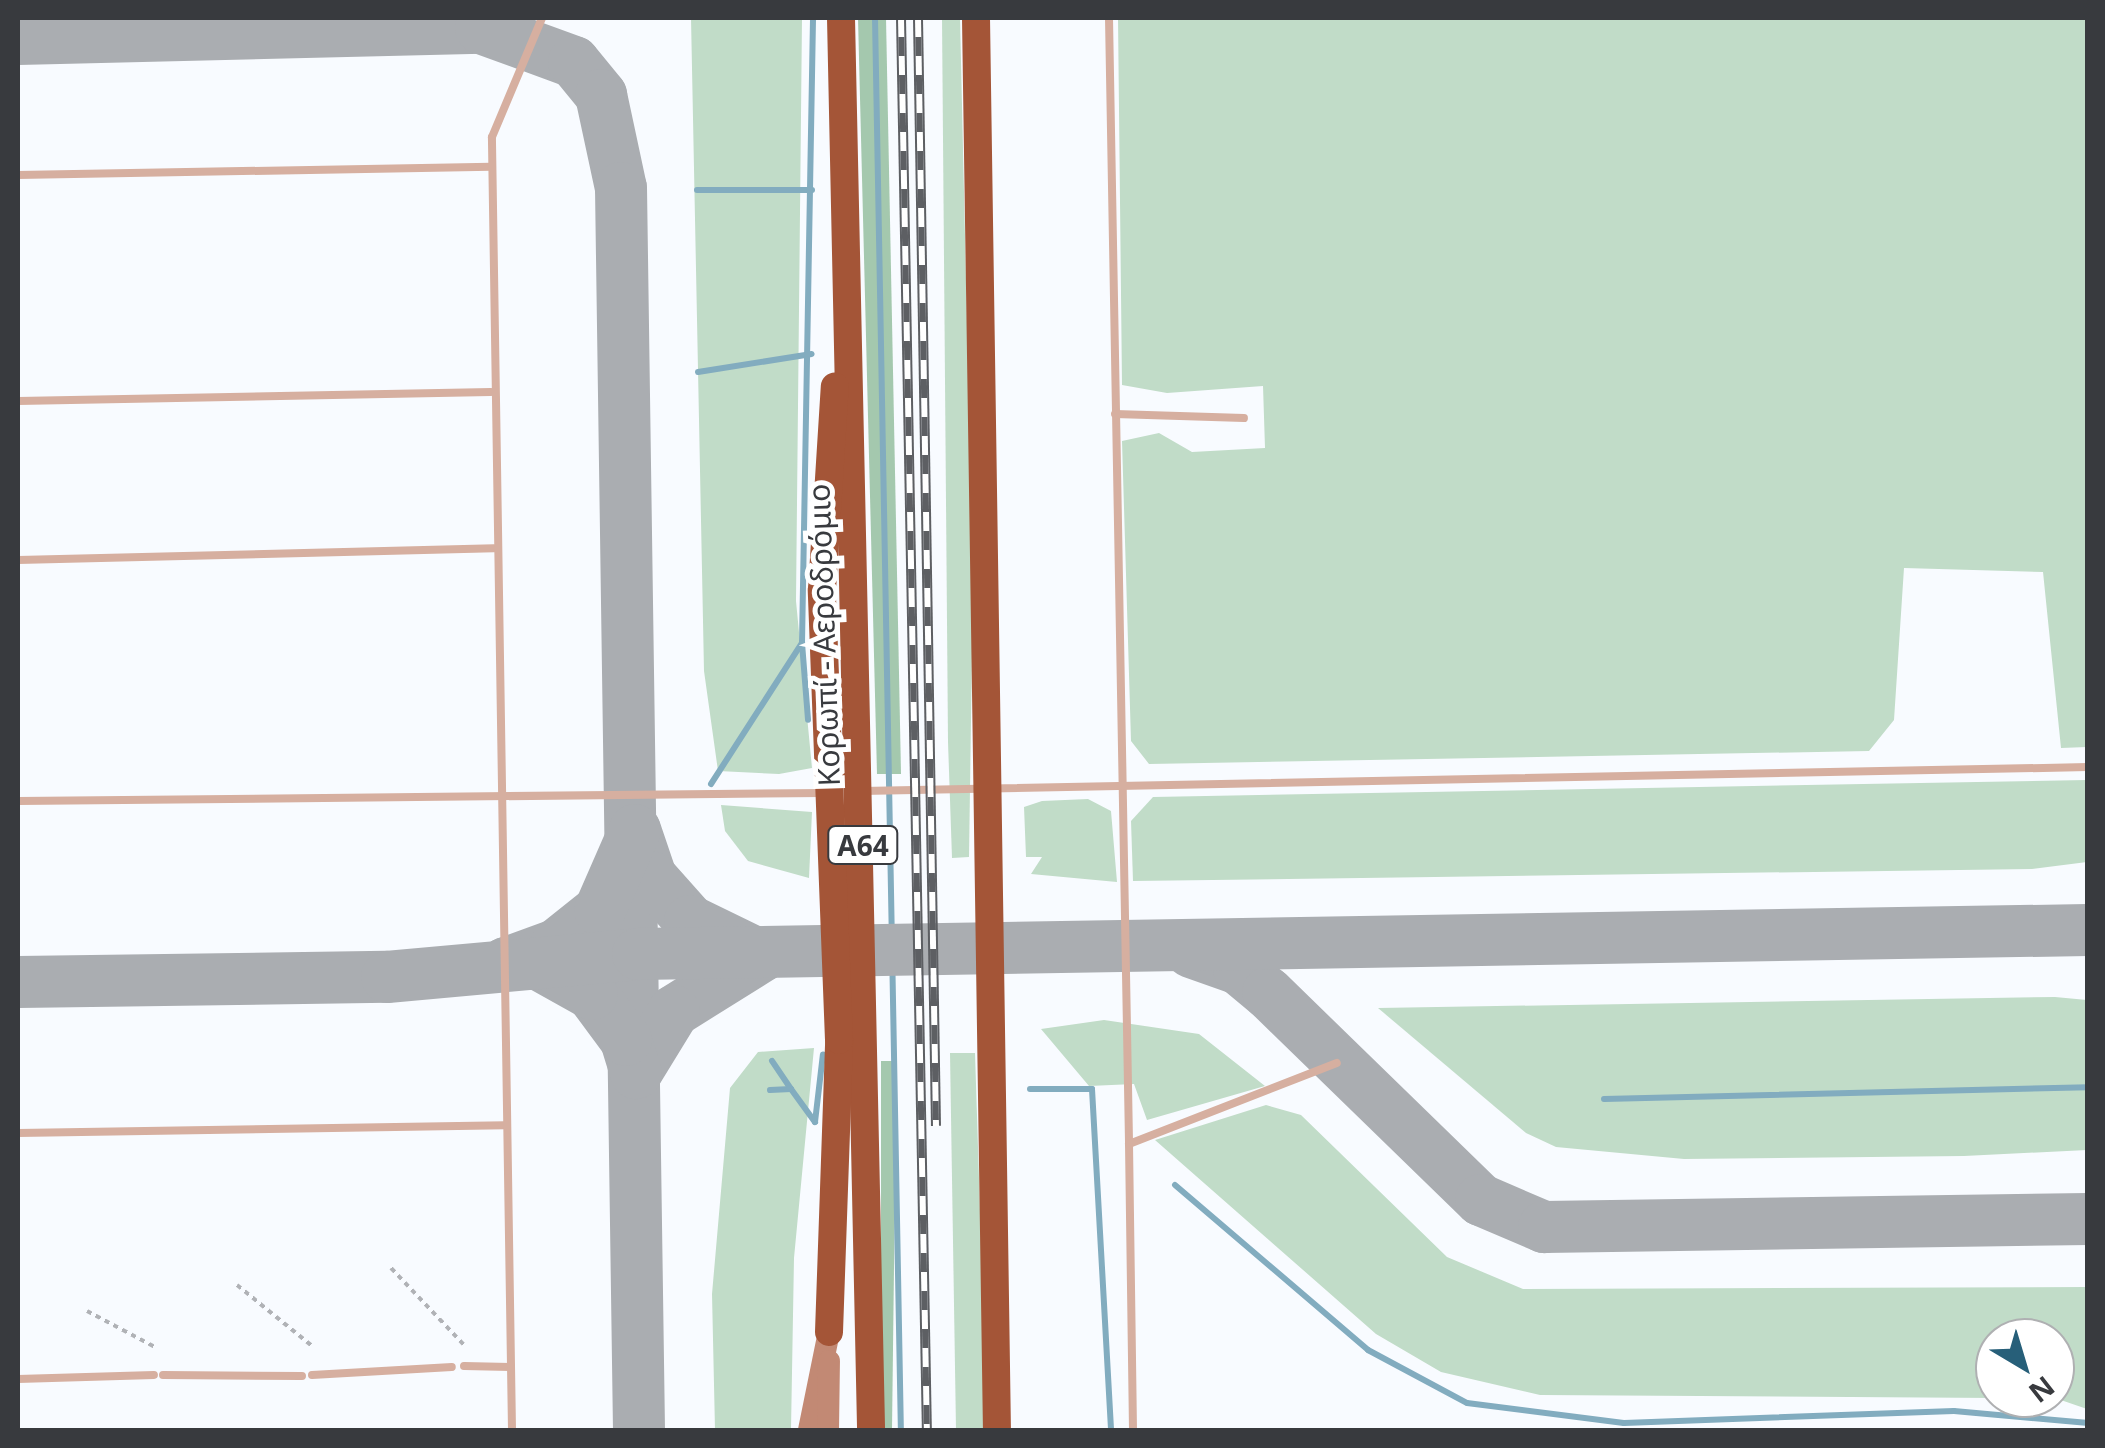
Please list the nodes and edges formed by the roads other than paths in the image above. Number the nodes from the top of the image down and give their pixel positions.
1 (542, 18) edge
2 (841, 18) edge
3 (976, 18) edge
4 (1108, 18) edge
5 (492, 168) junction
6 (18, 176) edge
7 (846, 260) junction
8 (491, 392) junction
9 (18, 401) edge
10 (1115, 414) junction
11 (1244, 418) dead end
12 (494, 548) junction
13 (18, 560) edge
14 (2088, 766) edge
15 (1120, 780) junction
16 (503, 793) junction
17 (18, 801) edge
18 (1336, 1063) dead end
19 (505, 1125) junction
20 (18, 1133) edge
21 (1129, 1144) junction
22 (829, 1332) junction
23 (464, 1366) dead end
24 (452, 1367) dead end
25 (510, 1368) junction
26 (312, 1375) dead end
27 (302, 1376) dead end
28 (18, 1378) edge
29 (512, 1430) edge
30 (809, 1430) edge
31 (828, 1430) edge
32 (871, 1430) edge
33 (997, 1430) edge
34 (1133, 1430) edge

1 - 5 lane
2 - 7 highway, Κορωπί - Αεροδρόμιο / Α64
3 - 33 highway
4 - 10 lane
5 - 6 lane
5 - 8 lane
7 - 22 highway
7 - 32 highway, Κορωπί - Αεροδρόμιο / Α64
8 - 9 lane
8 - 12 lane
10 - 11 lane
10 - 15 lane
12 - 13 lane
12 - 16 lane
14 - 15 lane
15 - 16 lane
15 - 21 lane
16 - 17 lane
16 - 19 lane
18 - 21 lane
19 - 20 lane
19 - 25 lane
21 - 34 lane
22 - 30 street
22 - 31 street
23 - 25 lane
24 - 26 lane
25 - 29 lane
27 - 28 lane

